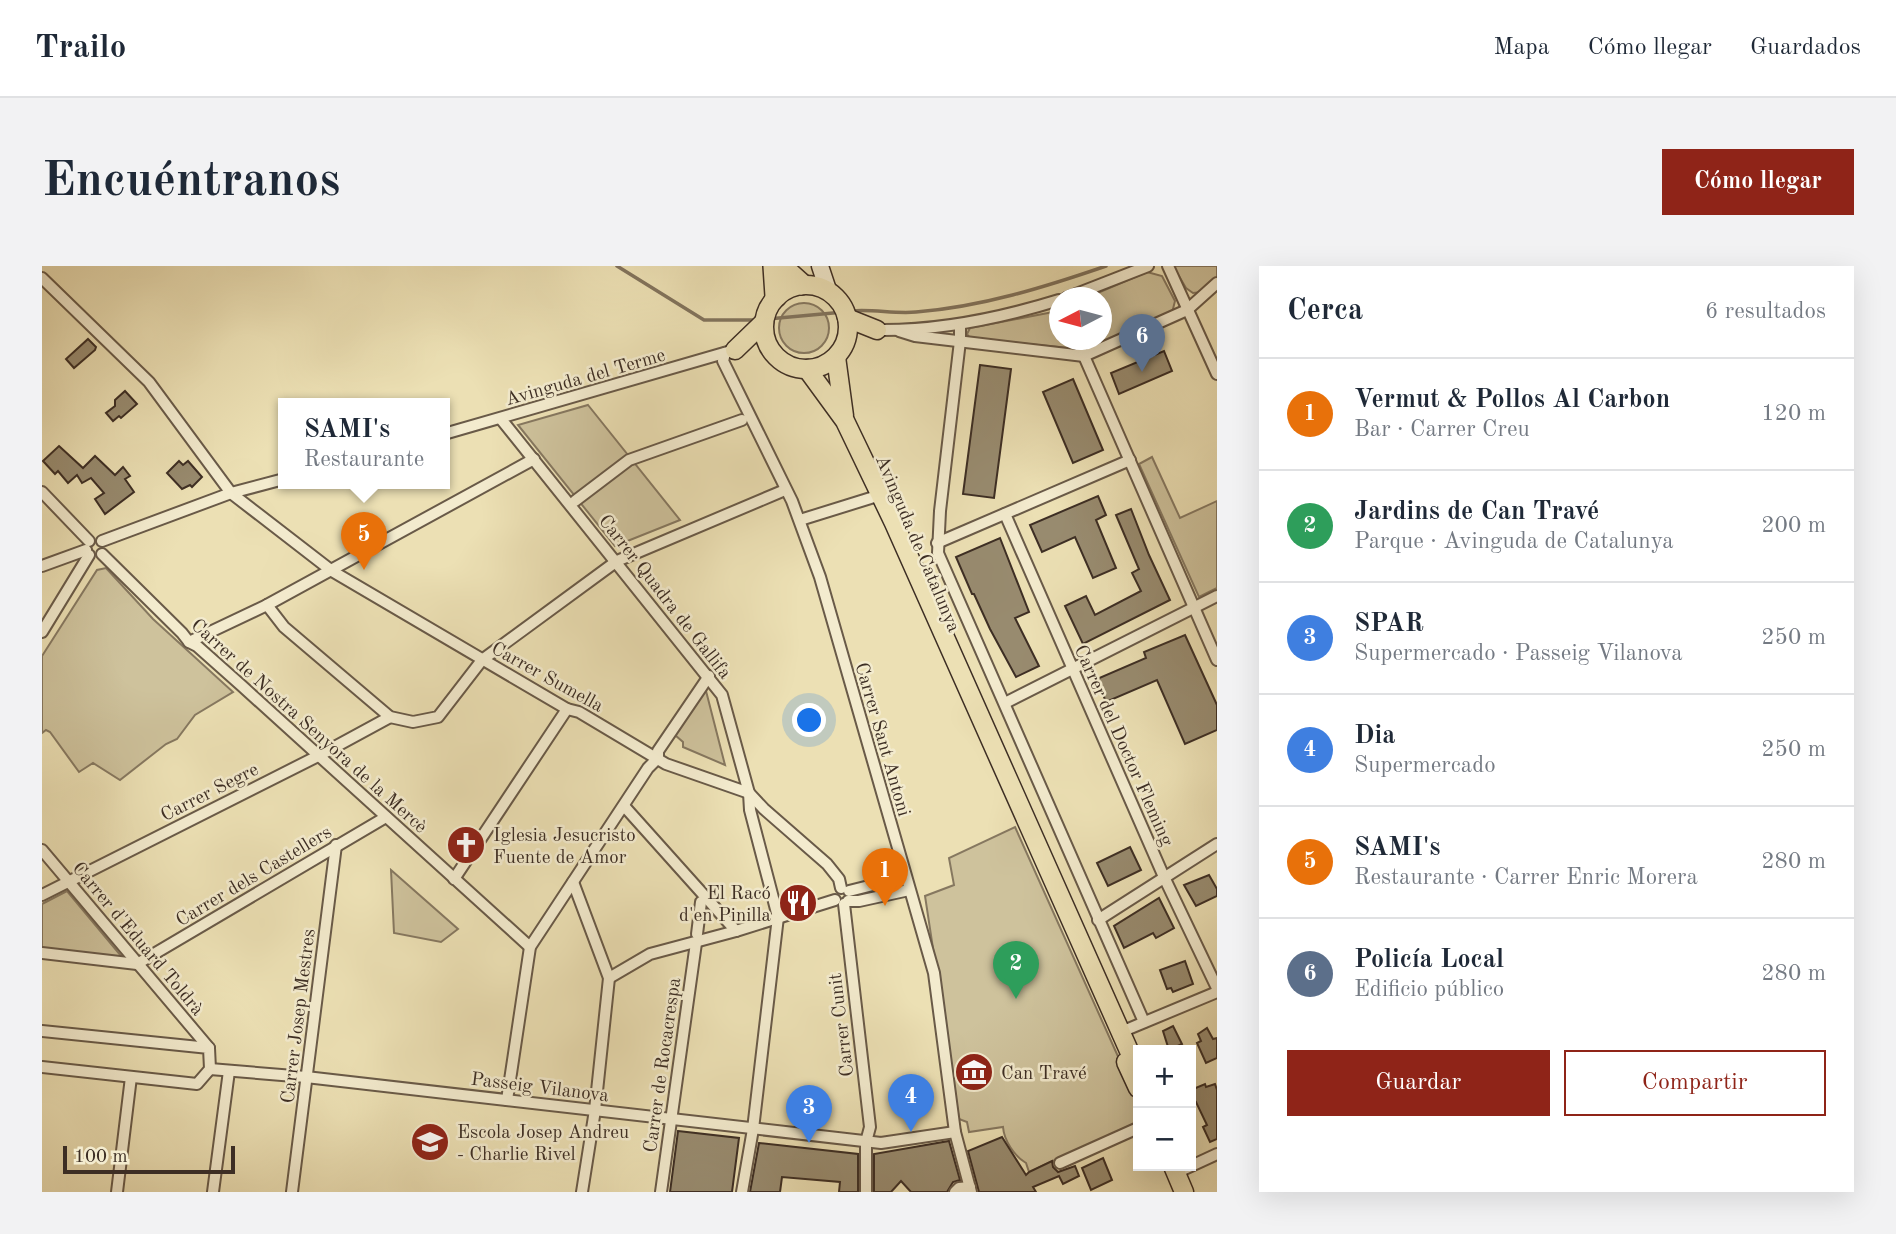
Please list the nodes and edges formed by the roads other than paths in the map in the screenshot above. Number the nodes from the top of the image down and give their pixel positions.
1 (774, 266) edge
2 (780, 266) edge
3 (820, 266) edge
4 (1148, 266) edge
5 (1168, 266) edge
6 (42, 278) edge
7 (1217, 283) edge
8 (801, 284) junction
9 (1094, 287) edge
10 (828, 290) junction
11 (776, 296) junction
12 (1049, 303) edge
13 (1187, 310) junction
14 (845, 312) junction
15 (764, 320) junction
16 (960, 324) junction
17 (877, 330) junction
18 (899, 331) junction
19 (846, 338) junction
20 (960, 341) junction
21 (1081, 350) edge
22 (730, 351) junction
23 (772, 353) junction
24 (1084, 356) junction
25 (836, 357) junction
26 (807, 369) junction
27 (1217, 374) edge
28 (501, 419) junction
29 (742, 420) dead end
30 (845, 421) junction
31 (450, 432) edge
32 (856, 447) junction
33 (534, 458) junction
34 (1130, 460) junction
35 (278, 481) edge
36 (785, 490) junction
37 (42, 492) edge
38 (231, 493) junction
39 (874, 497) junction
40 (575, 501) dead end
41 (1005, 514) junction
42 (800, 520) junction
43 (102, 541) junction
44 (937, 543) junction
45 (88, 549) junction
46 (102, 554) junction
47 (617, 561) junction
48 (42, 566) edge
49 (332, 571) junction
50 (1217, 596) edge
51 (267, 605) junction
52 (1194, 608) junction
53 (42, 632) edge
54 (189, 642) junction
55 (482, 660) junction
56 (1217, 660) edge
57 (1073, 669) junction
58 (709, 676) junction
59 (1006, 703) junction
60 (567, 709) junction
61 (390, 717) junction
62 (320, 755) junction
63 (657, 758) junction
64 (749, 793) junction
65 (624, 806) junction
66 (386, 817) junction
67 (1217, 844) edge
68 (336, 845) junction
69 (42, 850) edge
70 (905, 877) junction
71 (1164, 877) junction
72 (454, 879) junction
73 (70, 881) junction
74 (573, 882) junction
75 (909, 890) junction
76 (42, 895) edge
77 (844, 897) junction
78 (701, 902) dead end
79 (778, 917) junction
80 (1098, 920) junction
81 (736, 931) junction
82 (697, 938) junction
83 (530, 947) junction
84 (42, 953) edge
85 (137, 964) junction
86 (609, 978) junction
87 (1217, 990) edge
88 (1144, 1022) junction
89 (42, 1031) edge
90 (1121, 1032) junction
91 (209, 1048) junction
92 (1133, 1060) edge
93 (42, 1067) edge
94 (210, 1069) junction
95 (229, 1071) junction
96 (131, 1077) junction
97 (306, 1077) junction
98 (1133, 1077) edge
99 (507, 1100) junction
100 (595, 1110) junction
101 (672, 1119) junction
102 (752, 1129) junction
103 (1133, 1130) edge
104 (956, 1132) junction
105 (866, 1142) junction
106 (1217, 1154) edge
107 (1196, 1162) edge
108 (1060, 1163) dead end
109 (1179, 1171) edge
110 (1179, 1171) edge
111 (971, 1189) edge
112 (117, 1192) edge
113 (213, 1192) edge
114 (292, 1192) edge
115 (582, 1192) edge
116 (662, 1192) edge
117 (742, 1192) edge
118 (866, 1192) edge
119 (955, 1192) edge
120 (1184, 1192) edge
121 (1192, 1192) edge

1 - 11 highway
2 - 8 highway
3 - 10 main road
4 - 9 street
5 - 13 street
6 - 38 street, Carrer Sumella
7 - 13 street
8 - 10 main road
8 - 11 main road
10 - 14 main road
11 - 15 main road
12 - 16 street
13 - 24 street
13 - 27 street
14 - 17 main road
14 - 19 main road
15 - 22 main road
15 - 23 main road
16 - 18 street
16 - 20 street
17 - 18 street
17 - 19 main road
18 - 20 street
19 - 25 main road
20 - 24 street
20 - 44 street
21 - 24 street
22 - 23 main road
22 - 28 street, Avinguda del Terme
22 - 36 street, Carrer Sant Antoni
23 - 26 main road
24 - 34 street
25 - 26 main road
25 - 30 main road
26 - 30 main road
28 - 31 street, Avinguda del Terme
28 - 33 street, Carrer Quadra de Gallifa
29 - 40 street
30 - 32 main road
32 - 39 main road, Avinguda de Catalunya
32 - 90 main road, Avinguda de Catalunya
33 - 47 street, Carrer Quadra de Gallifa
33 - 49 street
34 - 41 street
34 - 52 street
35 - 38 street
36 - 42 street, Carrer Sant Antoni
36 - 47 street
37 - 45 street
38 - 43 street
38 - 49 street, Carrer Sumella
39 - 42 street
39 - 98 main road, Avinguda de Catalunya
41 - 44 street
41 - 57 street, Carrer del Doctor Fleming
42 - 70 street, Carrer Sant Antoni
43 - 45 street
43 - 46 street
44 - 59 street, Avinguda de Catalunya
45 - 46 street
45 - 48 street
45 - 53 street
46 - 54 street, Carrer de Nostra Senyora de la Mercè
47 - 55 street
47 - 58 street, Carrer Quadra de Gallifa
49 - 51 street
49 - 55 street, Carrer Sumella
50 - 52 street
51 - 54 street
51 - 61 street
52 - 56 street
52 - 57 street
54 - 62 street, Carrer de Nostra Senyora de la Mercè
55 - 60 street, Carrer Sumella
55 - 61 street
57 - 59 street
57 - 71 street, Carrer del Doctor Fleming
58 - 63 street
58 - 64 street, Carrer Quadra de Gallifa
59 - 80 street, Avinguda de Catalunya
60 - 63 street, Carrer Sumella
60 - 72 street
61 - 62 street, Carrer Segre
62 - 66 street, Carrer de Nostra Senyora de la Mercè
62 - 73 street, Carrer Segre
63 - 64 street, Carrer Sumella
63 - 65 street
64 - 77 street, Carrer Sumella
64 - 79 street, Carrer Quadra de Gallifa
65 - 74 street
65 - 81 street
66 - 68 street, Carrer dels Castellers
66 - 72 street, Carrer de Nostra Senyora de la Mercè
67 - 71 street
68 - 85 street, Carrer dels Castellers
68 - 97 street, Carrer Josep Mestres
69 - 73 street, Carrer d'Eduard Toldrà
70 - 75 street, Carrer Sant Antoni
70 - 77 street
71 - 80 street
71 - 87 street, Carrer del Doctor Fleming
72 - 83 street, Carrer de Nostra Senyora de la Mercè
73 - 76 street, Carrer Segre
73 - 85 street, Carrer d'Eduard Toldrà
74 - 83 street
74 - 86 street
75 - 77 street
75 - 104 street, Carrer Sant Antoni
77 - 79 street
77 - 105 street, Carrer Cunit
78 - 82 street, Carrer de Rocacrespa
79 - 81 street
79 - 102 street, Carrer Quadra de Gallifa
80 - 88 street, Avinguda de Catalunya
81 - 82 street
82 - 86 street
82 - 101 street, Carrer de Rocacrespa
83 - 99 street
84 - 85 street
85 - 91 street, Carrer d'Eduard Toldrà
86 - 100 street
87 - 88 street
88 - 90 street
89 - 91 street
90 - 92 main road, Avinguda de Catalunya
91 - 94 street
93 - 96 street
94 - 95 street, Passeig Vilanova
94 - 96 street
95 - 97 street, Passeig Vilanova
95 - 113 street
96 - 112 street
97 - 99 street, Passeig Vilanova
97 - 114 street, Carrer Josep Mestres
99 - 100 street, Passeig Vilanova
100 - 101 street, Passeig Vilanova
100 - 115 street
101 - 102 street, Passeig Vilanova
101 - 116 street, Carrer de Rocacrespa
102 - 105 street, Passeig Vilanova
102 - 117 street, Carrer Quadra de Gallifa
103 - 108 street
104 - 105 street, Passeig Vilanova
104 - 111 street, Carrer Sant Antoni
105 - 118 street, Carrer Cunit
106 - 107 street
109 - 120 main road
110 - 121 main road
111 - 119 street

